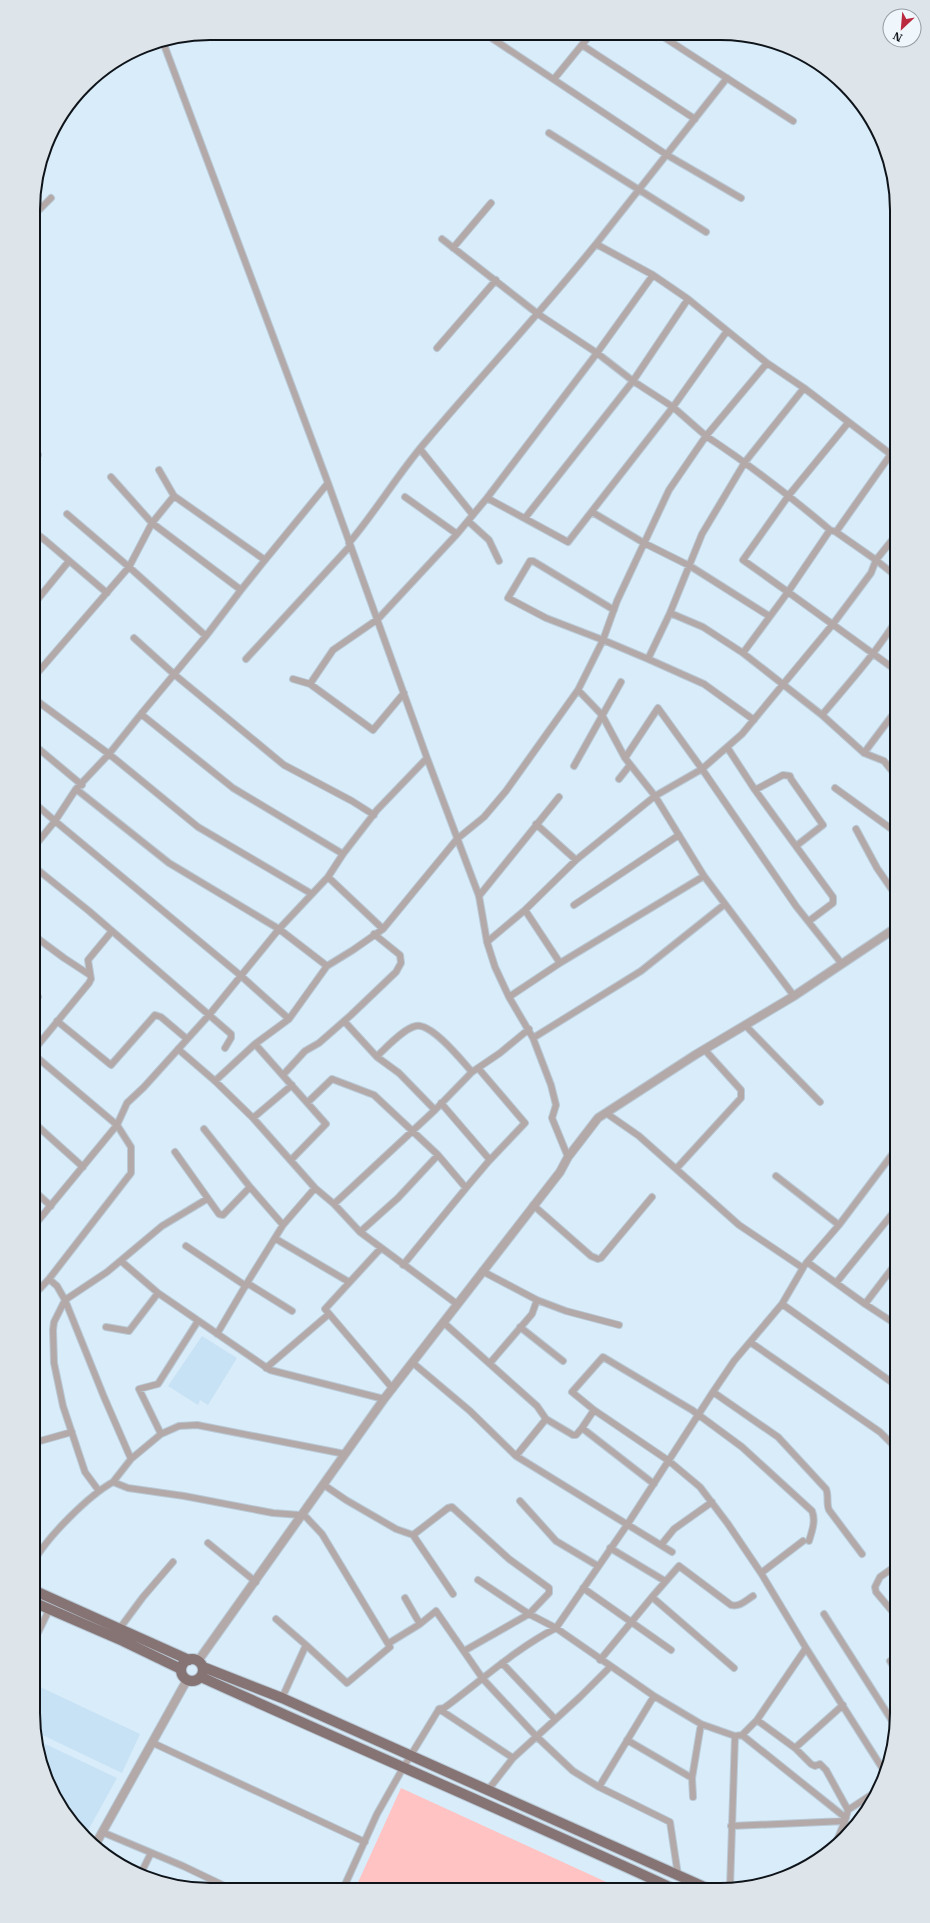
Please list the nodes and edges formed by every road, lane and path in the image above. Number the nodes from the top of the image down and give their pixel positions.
1 (495, 40) edge
2 (586, 40) edge
3 (668, 40) edge
4 (582, 45) junction
5 (165, 46) edge
6 (727, 78) junction
7 (554, 79) junction
8 (695, 119) junction
9 (793, 121) dead end
10 (549, 133) dead end
11 (667, 155) junction
12 (640, 189) junction
13 (51, 198) dead end
14 (741, 198) dead end
15 (491, 203) dead end
16 (40, 209) edge
17 (706, 232) dead end
18 (442, 239) dead end
19 (596, 244) junction
20 (453, 248) junction
21 (653, 275) junction
22 (496, 280) junction
23 (688, 299) junction
24 (538, 314) junction
25 (727, 331) junction
26 (437, 348) dead end
27 (597, 353) junction
28 (767, 363) junction
29 (633, 382) junction
30 (804, 388) junction
31 (673, 407) junction
32 (848, 423) junction
33 (706, 436) junction
34 (420, 449) junction
35 (890, 453) edge
36 (890, 455) edge
37 (745, 462) junction
38 (159, 470) dead end
39 (111, 477) dead end
40 (328, 483) junction
41 (789, 495) junction
42 (174, 496) junction
43 (405, 497) dead end
44 (487, 498) junction
45 (592, 512) junction
46 (67, 514) dead end
47 (473, 515) junction
48 (525, 518) junction
49 (468, 521) junction
50 (152, 523) junction
51 (833, 531) junction
52 (457, 534) junction
53 (40, 537) edge
54 (644, 543) junction
55 (890, 543) edge
56 (350, 545) junction
57 (265, 560) junction
58 (876, 560) junction
59 (69, 561) junction
60 (500, 561) dead end
61 (690, 566) junction
62 (129, 567) junction
63 (890, 571) edge
64 (241, 590) junction
65 (788, 592) junction
66 (107, 593) junction
67 (40, 596) edge
68 (614, 610) junction
69 (670, 613) junction
70 (769, 616) junction
71 (378, 619) junction
72 (833, 624) junction
73 (890, 629) edge
74 (206, 636) junction
75 (134, 638) dead end
76 (603, 640) junction
77 (873, 652) junction
78 (743, 653) junction
79 (246, 659) dead end
80 (648, 659) junction
81 (890, 665) edge
82 (40, 670) edge
83 (175, 675) junction
84 (293, 679) dead end
85 (621, 682) dead end
86 (310, 684) junction
87 (784, 684) junction
88 (578, 690) junction
89 (404, 694) junction
90 (40, 703) edge
91 (141, 714) junction
92 (602, 715) junction
93 (822, 715) junction
94 (890, 718) edge
95 (754, 720) junction
96 (728, 747) junction
97 (40, 750) edge
98 (864, 753) junction
99 (109, 754) junction
100 (428, 758) junction
101 (625, 758) junction
102 (630, 765) junction
103 (574, 766) dead end
104 (890, 768) edge
105 (702, 769) junction
106 (619, 779) dead end
107 (82, 785) junction
108 (835, 788) dead end
109 (76, 789) junction
110 (755, 790) junction
111 (655, 796) junction
112 (559, 797) dead end
113 (40, 808) edge
114 (374, 815) junction
115 (55, 821) junction
116 (536, 824) junction
117 (890, 828) edge
118 (856, 829) dead end
119 (679, 835) junction
120 (40, 839) edge
121 (457, 839) junction
122 (796, 846) junction
123 (343, 854) junction
124 (576, 860) junction
125 (40, 872) edge
126 (328, 876) junction
127 (704, 876) junction
128 (890, 887) edge
129 (312, 894) junction
130 (479, 896) junction
131 (725, 904) junction
132 (574, 905) dead end
133 (525, 910) junction
134 (809, 921) junction
135 (279, 929) junction
136 (383, 929) junction
137 (112, 931) junction
138 (890, 932) edge
139 (374, 934) junction
140 (40, 940) edge
141 (487, 942) junction
142 (560, 963) junction
143 (842, 964) junction
144 (327, 966) junction
145 (90, 975) junction
146 (240, 975) junction
147 (794, 996) junction
148 (509, 997) junction
149 (209, 1015) junction
150 (289, 1019) junction
151 (57, 1021) junction
152 (344, 1021) junction
153 (745, 1025) junction
154 (529, 1029) junction
155 (533, 1038) junction
156 (187, 1039) junction
157 (40, 1043) edge
158 (255, 1044) junction
159 (224, 1048) dead end
160 (178, 1049) junction
161 (704, 1049) junction
162 (377, 1056) junction
163 (40, 1058) edge
164 (478, 1068) junction
165 (472, 1072) junction
166 (282, 1076) junction
167 (215, 1080) junction
168 (292, 1085) junction
169 (308, 1102) junction
170 (820, 1102) dead end
171 (441, 1103) junction
172 (435, 1110) junction
173 (606, 1113) junction
174 (253, 1118) junction
175 (117, 1125) junction
176 (40, 1128) edge
177 (204, 1129) dead end
178 (413, 1131) junction
179 (175, 1152) dead end
180 (438, 1155) junction
181 (568, 1156) junction
182 (890, 1157) edge
183 (291, 1160) junction
184 (490, 1160) junction
185 (83, 1168) junction
186 (676, 1169) junction
187 (776, 1176) dead end
188 (250, 1187) junction
189 (315, 1188) junction
190 (466, 1188) junction
191 (40, 1196) edge
192 (652, 1197) dead end
193 (207, 1199) junction
194 (334, 1204) junction
195 (533, 1204) junction
196 (51, 1206) junction
197 (890, 1216) edge
198 (40, 1219) edge
199 (283, 1225) junction
200 (839, 1225) junction
201 (360, 1232) junction
202 (276, 1239) junction
203 (186, 1246) dead end
204 (381, 1248) junction
205 (120, 1261) junction
206 (807, 1262) junction
207 (403, 1265) junction
208 (803, 1268) junction
209 (890, 1271) edge
210 (482, 1272) junction
211 (49, 1279) junction
212 (836, 1282) junction
213 (246, 1284) junction
214 (347, 1284) junction
215 (40, 1289) edge
216 (158, 1293) junction
217 (65, 1300) junction
218 (537, 1300) junction
219 (457, 1304) junction
220 (782, 1304) junction
221 (864, 1304) junction
222 (292, 1312) dead end
223 (329, 1314) junction
224 (198, 1321) junction
225 (890, 1321) edge
226 (443, 1322) junction
227 (619, 1325) dead end
228 (106, 1327) dead end
229 (520, 1327) junction
230 (217, 1334) junction
231 (750, 1342) junction
232 (562, 1361) dead end
233 (490, 1363) junction
234 (413, 1364) junction
235 (266, 1368) junction
236 (890, 1381) edge
237 (393, 1389) junction
238 (713, 1392) junction
239 (384, 1399) junction
240 (594, 1410) junction
241 (700, 1416) junction
242 (546, 1419) junction
243 (582, 1428) junction
244 (72, 1432) junction
245 (161, 1434) junction
246 (40, 1441) edge
247 (890, 1442) edge
248 (345, 1454) junction
249 (516, 1456) junction
250 (131, 1459) junction
251 (669, 1461) junction
252 (113, 1482) junction
253 (654, 1484) junction
254 (324, 1485) junction
255 (99, 1491) junction
256 (520, 1501) dead end
257 (712, 1502) junction
258 (300, 1515) junction
259 (627, 1525) junction
260 (413, 1535) junction
261 (208, 1543) dead end
262 (661, 1545) junction
263 (610, 1548) junction
264 (672, 1552) dead end
265 (40, 1553) edge
266 (862, 1554) dead end
267 (173, 1562) dead end
268 (598, 1566) junction
269 (890, 1570) edge
270 (761, 1573) junction
271 (478, 1580) dead end
272 (665, 1581) junction
273 (256, 1582) junction
274 (583, 1588) junction
275 (40, 1593) edge
276 (453, 1594) dead end
277 (652, 1596) junction
278 (753, 1596) dead end
279 (405, 1598) dead end
280 (40, 1606) edge
281 (890, 1609) edge
282 (49, 1610) junction
283 (528, 1614) junction
284 (824, 1614) dead end
285 (276, 1619) dead end
286 (632, 1622) junction
287 (420, 1624) junction
288 (120, 1628) junction
289 (556, 1628) junction
290 (40, 1629) edge
291 (389, 1643) junction
292 (306, 1645) junction
293 (806, 1648) junction
294 (671, 1650) dead end
295 (464, 1651) junction
296 (600, 1660) junction
297 (196, 1662) junction
298 (502, 1663) junction
299 (610, 1667) junction
300 (734, 1668) dead end
301 (181, 1669) junction
302 (201, 1677) junction
303 (484, 1679) junction
304 (187, 1680) junction
305 (654, 1696) junction
306 (282, 1698) junction
307 (843, 1705) junction
308 (439, 1709) junction
309 (890, 1718) edge
310 (555, 1719) junction
311 (757, 1720) junction
312 (701, 1724) junction
313 (742, 1735) junction
314 (536, 1736) junction
315 (735, 1736) junction
316 (627, 1740) junction
317 (153, 1744) junction
318 (795, 1748) junction
319 (411, 1756) junction
320 (513, 1758) junction
321 (881, 1767) edge
322 (403, 1768) junction
323 (692, 1778) junction
324 (599, 1787) junction
325 (488, 1790) junction
326 (868, 1796) edge
327 (693, 1797) dead end
328 (848, 1810) junction
329 (845, 1820) junction
330 (731, 1826) junction
331 (102, 1832) junction
332 (840, 1833) edge
333 (97, 1840) edge
334 (365, 1842) junction
335 (151, 1854) junction
336 (143, 1869) edge
337 (678, 1875) junction
338 (217, 1883) edge
339 (346, 1883) edge
340 (661, 1883) edge
341 (696, 1883) edge
342 (730, 1883) edge

1 - 7 street
2 - 4 street
3 - 6 street
4 - 7 street
4 - 8 street
5 - 40 street
6 - 8 street
6 - 9 street
7 - 11 street
8 - 11 street
10 - 12 street
11 - 12 street
11 - 14 street
12 - 17 street
12 - 19 street
13 - 16 street
15 - 20 street
18 - 20 street
19 - 21 street
19 - 24 street
20 - 22 street
21 - 23 street
21 - 27 street
22 - 24 street
22 - 26 street
23 - 25 street
23 - 29 street
24 - 27 street
24 - 34 street
25 - 28 street
25 - 31 street
27 - 29 street
27 - 44 street
28 - 30 street
28 - 33 street
29 - 31 street
29 - 48 street
30 - 32 street
30 - 37 street
31 - 33 street
31 - 45 street
32 - 35 street
32 - 41 street
33 - 37 street
33 - 54 street
34 - 47 street
34 - 56 street
36 - 51 street
37 - 41 street
37 - 61 street
38 - 42 street
39 - 50 street
40 - 56 street
40 - 57 street
41 - 51 street
41 - 65 street
42 - 50 street
42 - 57 street
43 - 52 street
44 - 47 street
44 - 48 street
45 - 48 street
45 - 54 street
46 - 62 street
47 - 49 street
49 - 52 street
49 - 60 street
50 - 62 street
50 - 64 street
51 - 58 street
51 - 65 street
52 - 71 street
53 - 59 street
54 - 61 street
54 - 68 street
55 - 58 street
56 - 71 street
56 - 79 street
57 - 64 street
58 - 63 street
58 - 72 street
59 - 66 street
59 - 67 street
61 - 69 street
61 - 70 street
62 - 66 street
62 - 74 street
64 - 74 street
65 - 70 street
65 - 72 street
66 - 82 street
68 - 76 street
68 - 76 street
69 - 78 street
69 - 80 street
70 - 78 street
71 - 86 street
71 - 89 street
72 - 77 street
72 - 87 street
73 - 77 street
74 - 83 street
75 - 83 street
76 - 80 street
76 - 88 street
77 - 81 street
77 - 93 street
78 - 87 street
80 - 95 street
83 - 91 street
83 - 114 street
84 - 86 street
85 - 92 street
86 - 89 street
87 - 93 street
87 - 95 street
88 - 92 street
88 - 121 street
89 - 100 street
90 - 99 street
91 - 99 street
91 - 123 street
92 - 101 street
92 - 103 street
93 - 98 street
94 - 98 street
95 - 96 street
96 - 105 street
96 - 110 street
97 - 107 street
98 - 104 street
99 - 107 street
99 - 129 street
100 - 114 street
100 - 121 street
101 - 102 street
101 - 105 street
102 - 106 street
102 - 111 street
105 - 111 street
105 - 134 street
107 - 109 street
108 - 117 street
109 - 115 street
109 - 135 street
110 - 122 street
110 - 122 street
111 - 119 street
111 - 124 street
112 - 116 street
113 - 115 street
114 - 123 street
115 - 120 street
115 - 146 street
116 - 124 street
116 - 130 street
118 - 128 street
119 - 127 street
119 - 132 street
121 - 130 street
121 - 136 street
122 - 134 street
123 - 126 street
124 - 133 street
125 - 137 street
126 - 129 street
126 - 136 street
127 - 131 street
127 - 142 street
129 - 135 street
130 - 141 street
131 - 147 street
131 - 155 street
133 - 141 street
133 - 142 street
134 - 143 street
135 - 144 street
135 - 146 street
136 - 139 street
137 - 145 street
137 - 149 street
138 - 143 street
139 - 144 street
139 - 152 street
140 - 145 street
141 - 148 street
142 - 148 street
143 - 147 street
144 - 150 street
145 - 151 street
146 - 149 street
146 - 150 street
147 - 153 street
148 - 154 street
149 - 156 street
149 - 159 street
150 - 158 street
151 - 156 street
151 - 157 street
152 - 162 street
152 - 166 street
153 - 161 street
153 - 170 street
154 - 155 street
154 - 164 street
155 - 181 street
156 - 160 street
158 - 166 street
158 - 167 street
160 - 167 street
160 - 175 street
161 - 173 street
161 - 186 street
162 - 165 street
162 - 172 street
163 - 175 street
164 - 165 street
164 - 184 street
165 - 171 street
166 - 168 street
167 - 174 street
168 - 169 street
168 - 174 street
169 - 178 street
169 - 183 street
171 - 172 street
171 - 184 street
172 - 178 street
173 - 181 street
173 - 186 street
174 - 183 street
175 - 185 street
175 - 211 street
176 - 185 street
177 - 188 street
178 - 180 street
178 - 194 street
179 - 193 street
180 - 190 street
180 - 201 street
181 - 195 street
182 - 200 street
183 - 189 street
184 - 190 street
185 - 196 street
186 - 208 street
187 - 200 street
188 - 193 street
188 - 199 street
189 - 194 street
189 - 199 street
190 - 207 street
191 - 196 street
192 - 195 street
193 - 205 street
194 - 201 street
195 - 210 street
196 - 198 street
197 - 212 street
199 - 202 street
200 - 206 street
201 - 204 street
202 - 213 street
202 - 214 street
203 - 213 street
204 - 207 street
204 - 214 street
205 - 216 street
205 - 217 street
206 - 208 street
206 - 212 street
207 - 219 street
208 - 220 street
209 - 221 street
210 - 218 street
210 - 219 street
211 - 215 street
211 - 217 street
212 - 221 street
213 - 222 street
213 - 230 street
214 - 223 street
216 - 224 street
216 - 228 street
217 - 244 street
217 - 250 street
218 - 227 street
218 - 229 street
219 - 226 street
220 - 231 street
220 - 236 street
221 - 225 street
223 - 235 street
223 - 237 street
224 - 230 street
224 - 245 street
226 - 233 street
226 - 234 street
229 - 232 street
229 - 233 street
230 - 235 street
231 - 238 street
231 - 247 street
233 - 242 street
234 - 237 street
234 - 249 street
235 - 239 street
237 - 239 street
238 - 241 street
238 - 266 street
239 - 248 street
240 - 241 street
240 - 243 street
240 - 251 street
241 - 251 street
241 - 270 street
242 - 243 street
242 - 249 street
243 - 253 street
244 - 246 street
244 - 255 street
245 - 248 street
245 - 250 street
248 - 254 street
249 - 259 street
250 - 252 street
251 - 253 street
251 - 257 street
252 - 255 street
252 - 258 street
253 - 259 street
254 - 258 street
254 - 260 street
255 - 265 street
256 - 268 street
257 - 262 street
257 - 270 street
258 - 273 street
258 - 291 street
259 - 262 street
259 - 263 street
260 - 276 street
260 - 283 street
261 - 273 street
262 - 264 street
263 - 268 street
263 - 272 street
267 - 288 street
268 - 274 street
269 - 281 street
270 - 293 street
271 - 283 street
272 - 277 street
272 - 278 street
273 - 297 street
274 - 286 street
274 - 289 street
275 - 288 main road
277 - 286 street
277 - 300 street
279 - 287 street
280 - 282 main road
282 - 290 street
282 - 301 main road
283 - 289 street
283 - 295 street
284 - 309 street
285 - 292 street
286 - 294 street
286 - 296 street
287 - 291 street
287 - 295 street
288 - 297 main road
289 - 296 street
289 - 298 street
291 - 292 street
292 - 306 street
293 - 307 street
293 - 311 street
295 - 303 street
296 - 299 street
297 - 301 main road
297 - 302 main road
297 - 306 main road
298 - 303 street
298 - 310 street
299 - 305 street
299 - 310 street
301 - 304 main road
302 - 304 main road
302 - 322 main road
303 - 308 street
303 - 314 street
304 - 317 street
305 - 312 street
305 - 316 street
306 - 319 main road
307 - 318 street
307 - 321 street
308 - 319 street
308 - 320 street
310 - 314 street
311 - 313 street
311 - 318 street
312 - 315 street
312 - 323 street
313 - 315 street
313 - 329 street
314 - 320 street
314 - 324 street
315 - 330 street
316 - 323 street
316 - 324 street
317 - 331 street
317 - 334 street
318 - 328 street
319 - 322 street
319 - 325 main road
320 - 325 street
322 - 334 street
322 - 340 main road
323 - 327 street
324 - 337 street
325 - 337 main road
326 - 328 street
328 - 329 street
329 - 330 street
329 - 332 street
330 - 342 street
331 - 333 street
331 - 335 street
334 - 339 street
335 - 336 street
335 - 338 street
337 - 341 main road

